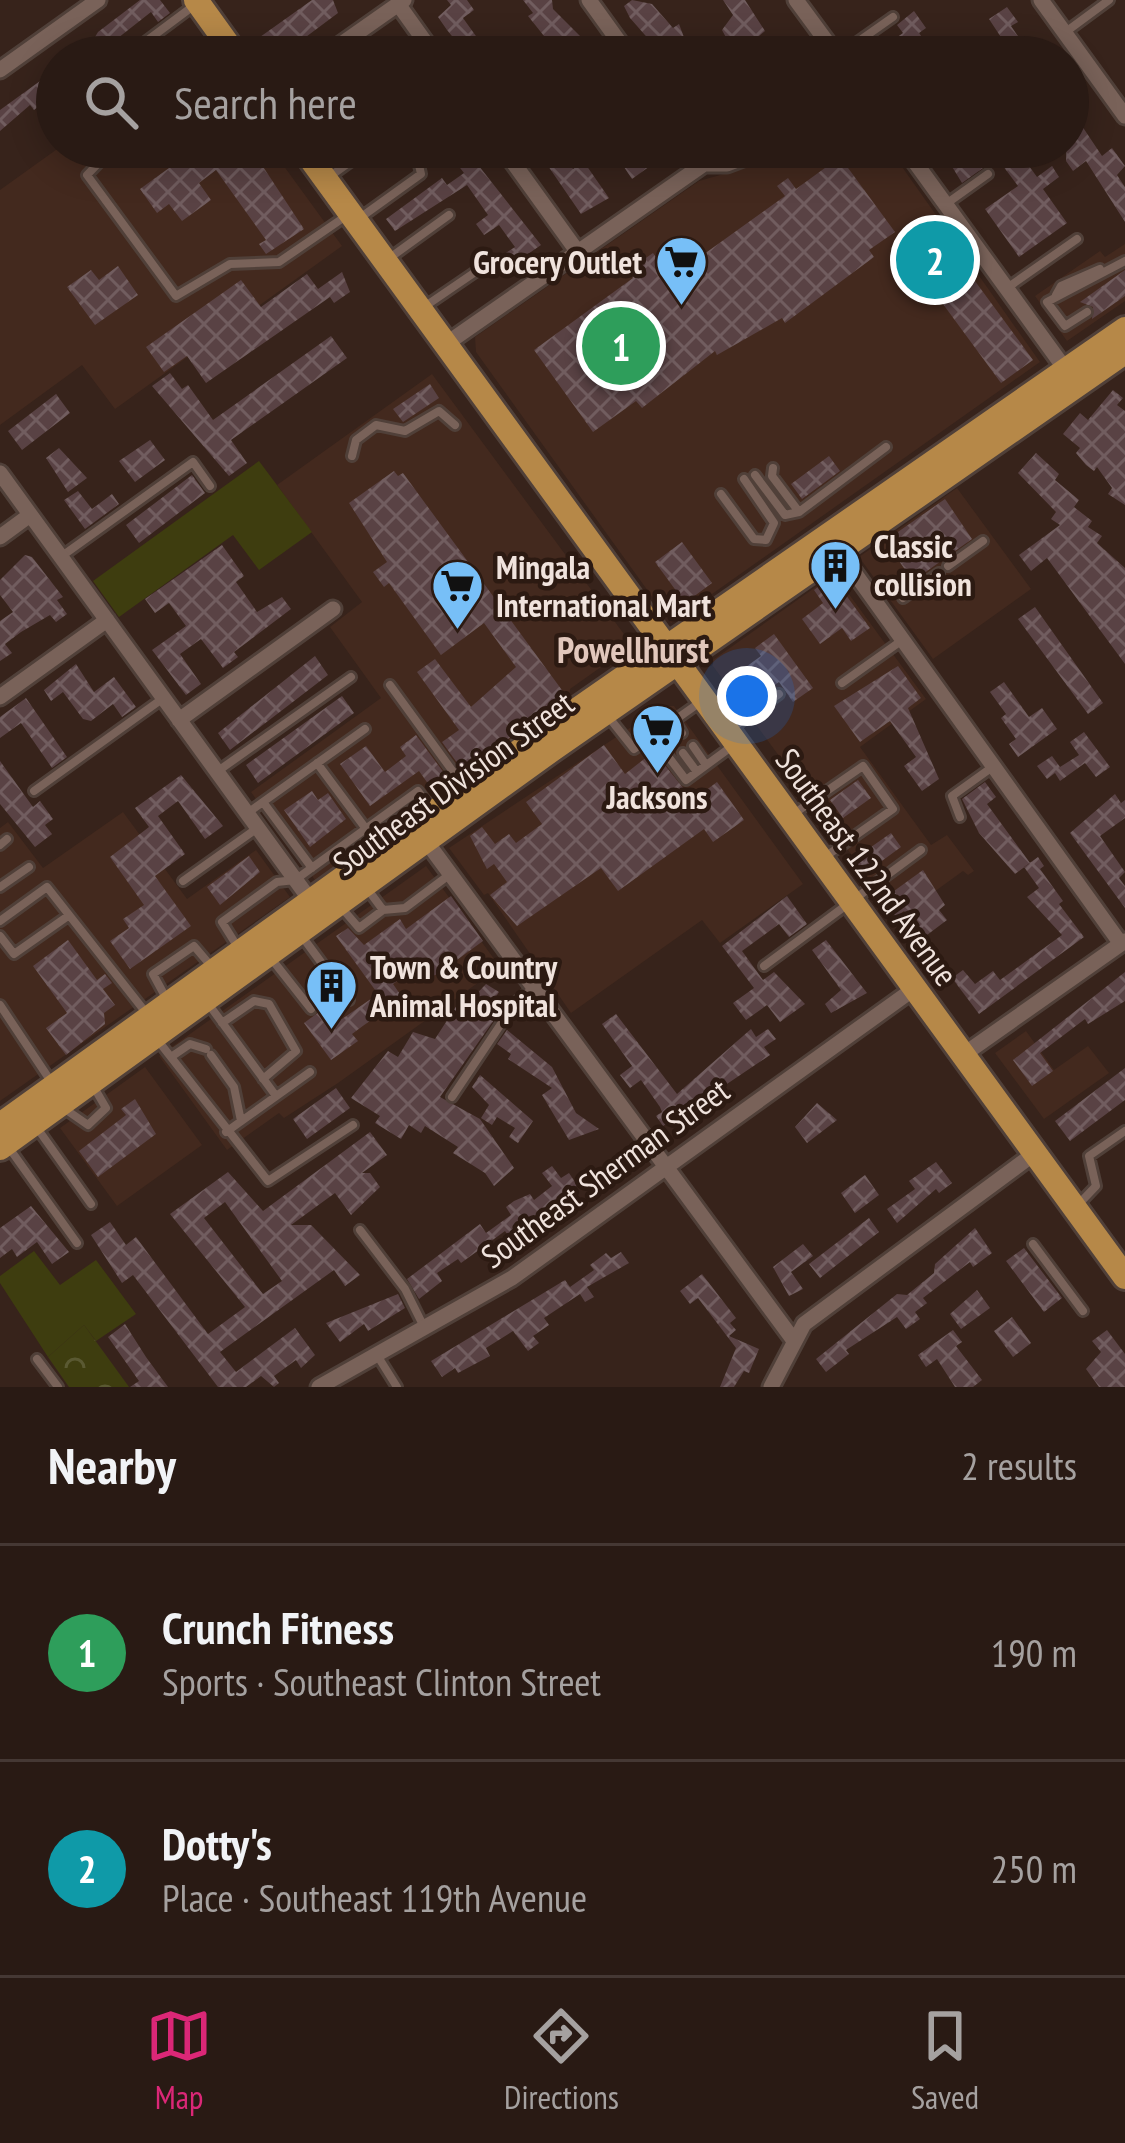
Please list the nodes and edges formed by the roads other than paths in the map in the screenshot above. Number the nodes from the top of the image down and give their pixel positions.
1 (98, 0) edge
2 (589, 0) edge
3 (796, 0) edge
4 (1041, 0) edge
5 (1109, 0) edge
6 (197, 2) edge
7 (401, 2) edge
8 (893, 17) dead end
9 (1065, 33) junction
10 (48, 36) edge
11 (152, 36) edge
12 (217, 36) edge
13 (353, 36) edge
14 (423, 36) edge
15 (615, 36) edge
16 (823, 36) edge
17 (866, 36) edge
18 (1067, 36) edge
19 (36, 44) edge
20 (1089, 66) edge
21 (0, 70) edge
22 (1125, 116) edge
23 (94, 168) edge
24 (318, 168) edge
25 (341, 168) edge
26 (420, 168) edge
27 (517, 168) edge
28 (698, 168) edge
29 (924, 168) edge
30 (988, 174) dead end
31 (326, 179) junction
32 (946, 204) junction
33 (449, 215) dead end
34 (353, 217) junction
35 (1077, 239) dead end
36 (577, 251) junction
37 (385, 261) junction
38 (1125, 261) edge
39 (487, 264) dead end
40 (1006, 288) junction
41 (420, 310) junction
42 (1087, 312) dead end
43 (446, 344) junction
44 (1123, 344) edge
45 (1072, 377) junction
46 (455, 425) dead end
47 (886, 447) dead end
48 (352, 456) dead end
49 (773, 468) dead end
50 (0, 473) edge
51 (755, 475) dead end
52 (744, 479) dead end
53 (210, 486) dead end
54 (721, 494) dead end
55 (799, 512) junction
56 (30, 515) junction
57 (0, 537) edge
58 (983, 542) dead end
59 (834, 544) junction
60 (61, 557) junction
61 (948, 566) dead end
62 (939, 573) dead end
63 (903, 598) dead end
64 (333, 609) dead end
65 (106, 620) junction
66 (901, 641) junction
67 (673, 656) junction
68 (351, 677) dead end
69 (842, 683) dead end
70 (390, 685) dead end
71 (779, 694) dead end
72 (0, 697) edge
73 (163, 698) junction
74 (704, 699) junction
75 (607, 713) junction
76 (179, 720) junction
77 (674, 720) junction
78 (664, 727) junction
79 (365, 729) dead end
80 (682, 733) dead end
81 (652, 735) junction
82 (732, 737) junction
83 (673, 740) dead end
84 (692, 746) dead end
85 (683, 753) dead end
86 (317, 763) junction
87 (706, 765) junction
88 (992, 767) junction
89 (217, 772) junction
90 (697, 772) junction
91 (467, 790) junction
92 (34, 791) dead end
93 (263, 802) junction
94 (247, 813) junction
95 (434, 814) junction
96 (790, 816) junction
97 (960, 818) dead end
98 (257, 828) junction
99 (366, 829) junction
100 (426, 842) junction
101 (921, 850) dead end
102 (382, 851) junction
103 (821, 860) junction
104 (28, 867) dead end
105 (312, 868) junction
106 (450, 874) junction
107 (295, 880) junction
108 (183, 881) dead end
109 (365, 886) junction
110 (0, 887) edge
111 (851, 901) junction
112 (325, 908) junction
113 (383, 910) junction
114 (68, 916) junction
115 (0, 921) edge
116 (300, 934) junction
117 (0, 936) edge
118 (1123, 942) edge
119 (242, 952) junction
120 (269, 956) junction
121 (764, 966) dead end
122 (532, 988) junction
123 (915, 988) junction
124 (349, 1000) dead end
125 (206, 1001) junction
126 (0, 1005) edge
127 (311, 1010) dead end
128 (223, 1023) junction
129 (162, 1029) junction
130 (963, 1055) junction
131 (310, 1072) dead end
132 (263, 1078) junction
133 (58, 1096) junction
134 (275, 1096) junction
135 (452, 1097) dead end
136 (241, 1121) junction
137 (34, 1124) junction
138 (353, 1125) dead end
139 (1125, 1131) edge
140 (226, 1132) junction
141 (2, 1139) edge
142 (1035, 1153) junction
143 (664, 1168) junction
144 (91, 1204) dead end
145 (1075, 1208) junction
146 (360, 1231) dead end
147 (77, 1243) dead end
148 (1033, 1244) dead end
149 (1125, 1277) edge
150 (1083, 1311) dead end
151 (426, 1330) junction
152 (792, 1338) junction
153 (376, 1355) junction
154 (37, 1359) dead end
155 (346, 1380) edge
156 (58, 1387) edge
157 (319, 1387) edge
158 (397, 1387) edge
159 (771, 1387) edge

1 - 10 street
2 - 15 street
3 - 16 street
4 - 9 street
5 - 9 lane
6 - 11 lane
6 - 12 main road
7 - 13 street
7 - 14 street
8 - 17 lane
9 - 18 street
19 - 21 street
20 - 22 street
23 - 34 lane
24 - 31 main road, Southeast 122nd Avenue
25 - 31 lane
26 - 34 lane
27 - 36 street
28 - 36 street
29 - 32 street
30 - 32 lane
31 - 34 main road, Southeast 122nd Avenue
32 - 40 street
33 - 37 lane
34 - 37 main road, Southeast 122nd Avenue
35 - 40 lane
36 - 43 street
37 - 41 main road, Southeast 122nd Avenue
38 - 42 lane
39 - 41 lane
40 - 45 street
41 - 43 main road, Southeast 122nd Avenue
43 - 67 main road, Southeast 122nd Avenue
44 - 45 main road, Southeast Division Street
45 - 59 main road, Southeast Division Street
46 - 48 lane
47 - 55 lane
49 - 55 lane
50 - 56 street
51 - 55 lane
52 - 54 lane
53 - 60 lane
56 - 57 street
56 - 60 street
58 - 61 lane
59 - 66 street
59 - 67 main road, Southeast Division Street
60 - 65 street
62 - 63 lane
64 - 76 street
65 - 72 street
65 - 73 street
66 - 69 lane
66 - 88 street
67 - 74 main road, Southeast 122nd Avenue
67 - 75 main road, Southeast Division Street
67 - 91 main road, Southeast Division Street
68 - 89 lane
70 - 91 lane
71 - 82 lane
73 - 76 street
73 - 92 lane
74 - 77 lane
74 - 82 main road, Southeast 122nd Avenue
75 - 81 lane
75 - 100 main road, Southeast Division Street
76 - 89 street
77 - 78 lane
77 - 80 lane
78 - 81 lane
78 - 83 lane
79 - 86 lane
81 - 90 lane
82 - 87 lane
82 - 96 main road, Southeast 122nd Avenue
84 - 87 lane
85 - 90 lane
86 - 93 lane
86 - 99 lane
87 - 90 lane
88 - 97 lane
88 - 118 street
89 - 94 street
91 - 95 main road, Southeast Division Street
93 - 94 lane
93 - 105 lane
94 - 98 street
95 - 99 lane
95 - 100 main road
95 - 102 main road, Southeast Division Street
96 - 103 main road, Southeast 122nd Avenue
96 - 103 lane
98 - 107 street
98 - 108 lane
99 - 102 lane
99 - 105 lane
100 - 106 street
100 - 109 main road, Southeast Division Street
101 - 111 lane
102 - 112 main road, Southeast Division Street
103 - 111 main road, Southeast 122nd Avenue
104 - 110 lane
105 - 107 lane
106 - 113 lane
106 - 122 street
107 - 112 street
107 - 119 lane
109 - 112 main road, Southeast Division Street
109 - 113 lane
111 - 121 lane
111 - 123 main road, Southeast 122nd Avenue
112 - 113 lane
112 - 116 main road, Southeast Division Street
112 - 119 main road, Southeast Division Street
114 - 115 lane
114 - 117 lane
114 - 129 lane
116 - 120 main road, Southeast Division Street
116 - 124 lane
118 - 130 street
119 - 129 main road, Southeast Division Street
120 - 125 main road, Southeast Division Street
120 - 127 lane
122 - 135 lane
122 - 143 street
123 - 130 main road, Southeast 122nd Avenue
123 - 143 street, Southeast Sherman Street
125 - 128 lane
125 - 129 main road, Southeast Division Street
126 - 133 lane
128 - 132 lane
128 - 132 lane
129 - 133 main road, Southeast Division Street
129 - 133 main road, Southeast Division Street
129 - 136 lane
129 - 140 lane
130 - 142 main road, Southeast 122nd Avenue
131 - 134 lane
132 - 134 lane
133 - 137 main road, Southeast Division Street
133 - 141 main road, Southeast Division Street
134 - 136 lane
136 - 140 lane
137 - 141 main road, Southeast Division Street
137 - 144 lane
138 - 140 lane
139 - 145 lane
141 - 147 lane
142 - 145 main road, Southeast 122nd Avenue
142 - 152 street
143 - 151 street, Southeast Sherman Street
143 - 152 street
145 - 149 main road, Southeast 122nd Avenue
146 - 151 lane
148 - 150 lane
151 - 153 street, Southeast Sherman Street
152 - 159 street
153 - 155 street, Southeast Sherman Street
153 - 158 lane
154 - 156 lane
155 - 157 street, Southeast Sherman Street

